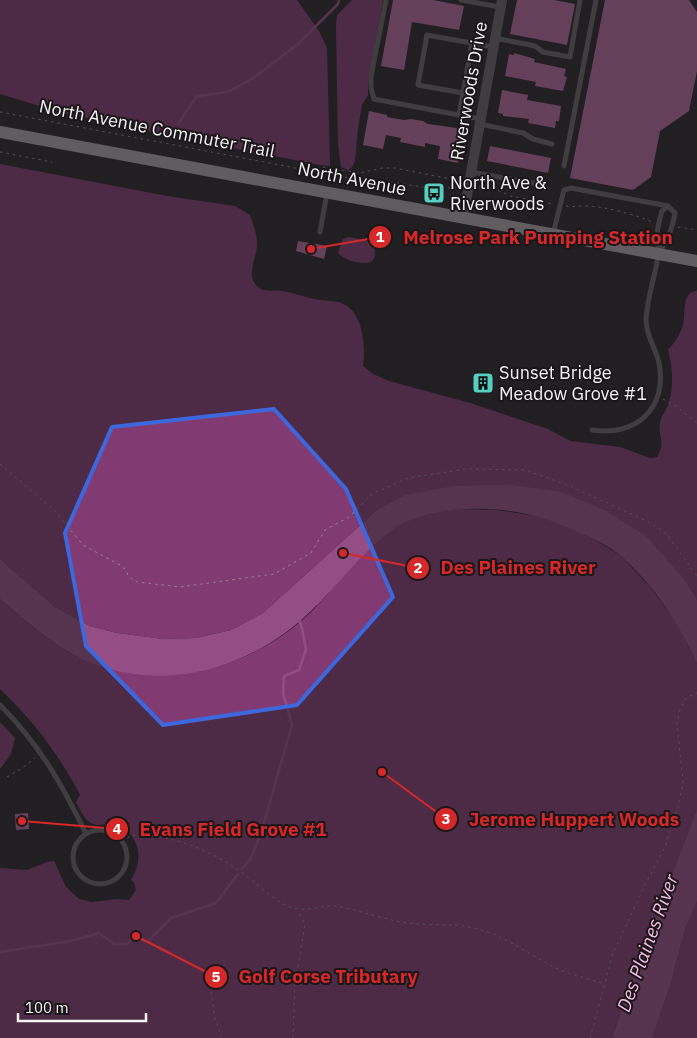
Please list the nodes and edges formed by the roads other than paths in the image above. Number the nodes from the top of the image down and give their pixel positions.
1 (386, 0) edge
2 (461, 0) edge
3 (580, 0) edge
4 (596, 0) edge
5 (502, 4) edge
6 (472, 43) junction
7 (494, 43) junction
8 (463, 93) junction
9 (459, 115) junction
10 (480, 122) junction
11 (0, 132) edge
12 (552, 144) dead end
13 (564, 166) dead end
14 (471, 172) junction
15 (544, 185) dead end
16 (327, 192) junction
17 (668, 206) junction
18 (463, 218) junction
19 (320, 232) dead end
20 (553, 234) junction
21 (658, 254) junction
22 (697, 262) edge
23 (592, 430) dead end
24 (0, 705) edge
25 (86, 834) junction

1 - 9 lane
2 - 5 lane
3 - 7 lane
4 - 13 lane
5 - 7 street, Riverwoods Drive
6 - 7 lane
6 - 8 lane
6 - 8 lane
7 - 10 street, Riverwoods Drive
8 - 9 lane
9 - 10 lane
10 - 12 lane
10 - 14 street, Riverwoods Drive
11 - 16 main road, North Avenue
14 - 15 lane
14 - 18 street, Riverwoods Drive
16 - 18 main road, North Avenue
16 - 19 lane
17 - 20 lane
17 - 21 lane
17 - 21 lane
18 - 20 main road, North Avenue
20 - 21 main road, North Avenue
21 - 22 main road, North Avenue
21 - 23 lane
24 - 25 lane
25 - 25 lane

